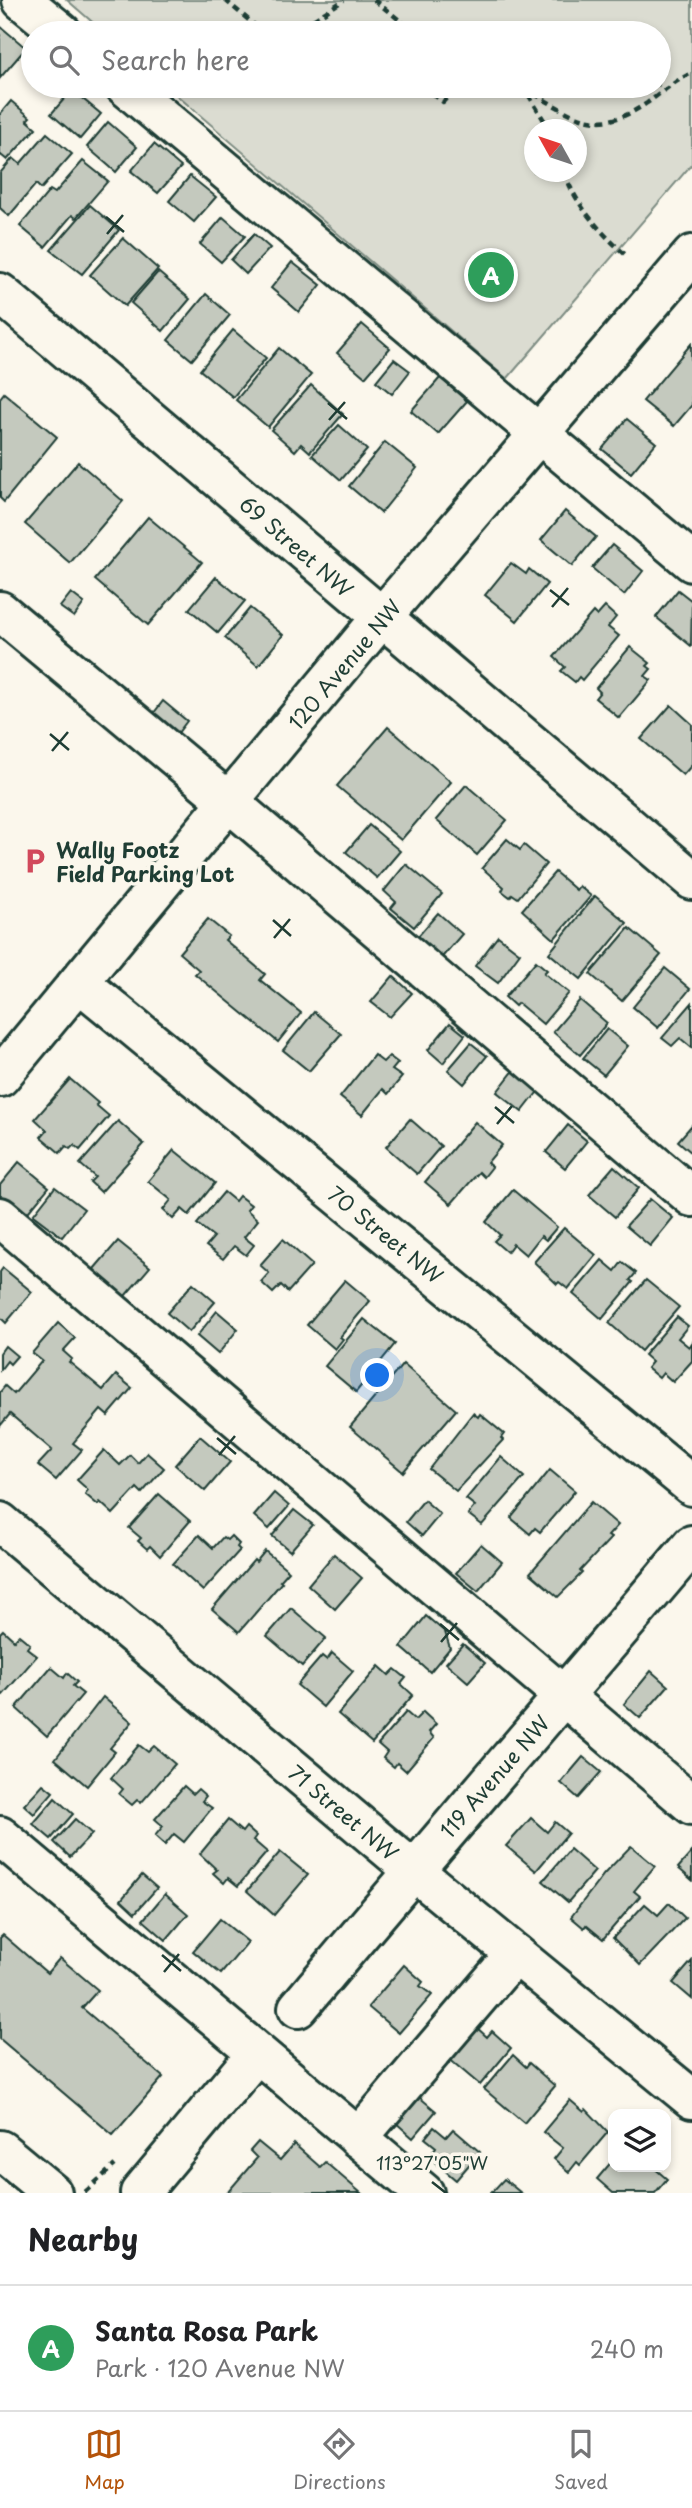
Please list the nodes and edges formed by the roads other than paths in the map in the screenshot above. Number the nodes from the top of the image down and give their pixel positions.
1 (22, 0) edge
2 (47, 21) edge
3 (139, 98) edge
4 (692, 256) edge
5 (0, 292) edge
6 (540, 433) junction
7 (692, 562) edge
8 (0, 611) edge
9 (382, 618) junction
10 (229, 802) junction
11 (692, 880) edge
12 (79, 982) junction
13 (0, 1077) edge
14 (692, 1197) edge
15 (0, 1217) edge
16 (692, 1486) edge
17 (0, 1522) edge
18 (692, 1545) edge
19 (564, 1697) junction
20 (692, 1805) edge
21 (0, 1836) edge
22 (413, 1870) junction
23 (515, 1954) junction
24 (298, 2008) dead end
25 (257, 2054) junction
26 (692, 2099) edge
27 (358, 2138) junction
28 (0, 2150) edge
29 (52, 2193) edge
30 (140, 2193) edge
31 (424, 2193) edge

1 - 2 street
3 - 6 street
4 - 6 street, 120 Avenue NW
5 - 9 street, 69 Street NW
6 - 7 street
6 - 9 street, 120 Avenue NW
8 - 10 street
9 - 10 street, 120 Avenue NW
9 - 11 street, 69 Street NW
10 - 12 street, 120 Avenue NW
10 - 14 street
12 - 13 street, 120 Avenue NW
12 - 16 street, 70 Street NW
15 - 19 street
17 - 22 street, 71 Street NW
18 - 19 street, 119 Avenue NW
19 - 20 street
19 - 22 street, 119 Avenue NW
21 - 25 street
22 - 23 street, 71 Street NW
22 - 24 street, 119 Avenue NW
23 - 26 street, 71 Street NW
23 - 27 street
25 - 27 street
25 - 30 street
27 - 31 street
28 - 29 street

